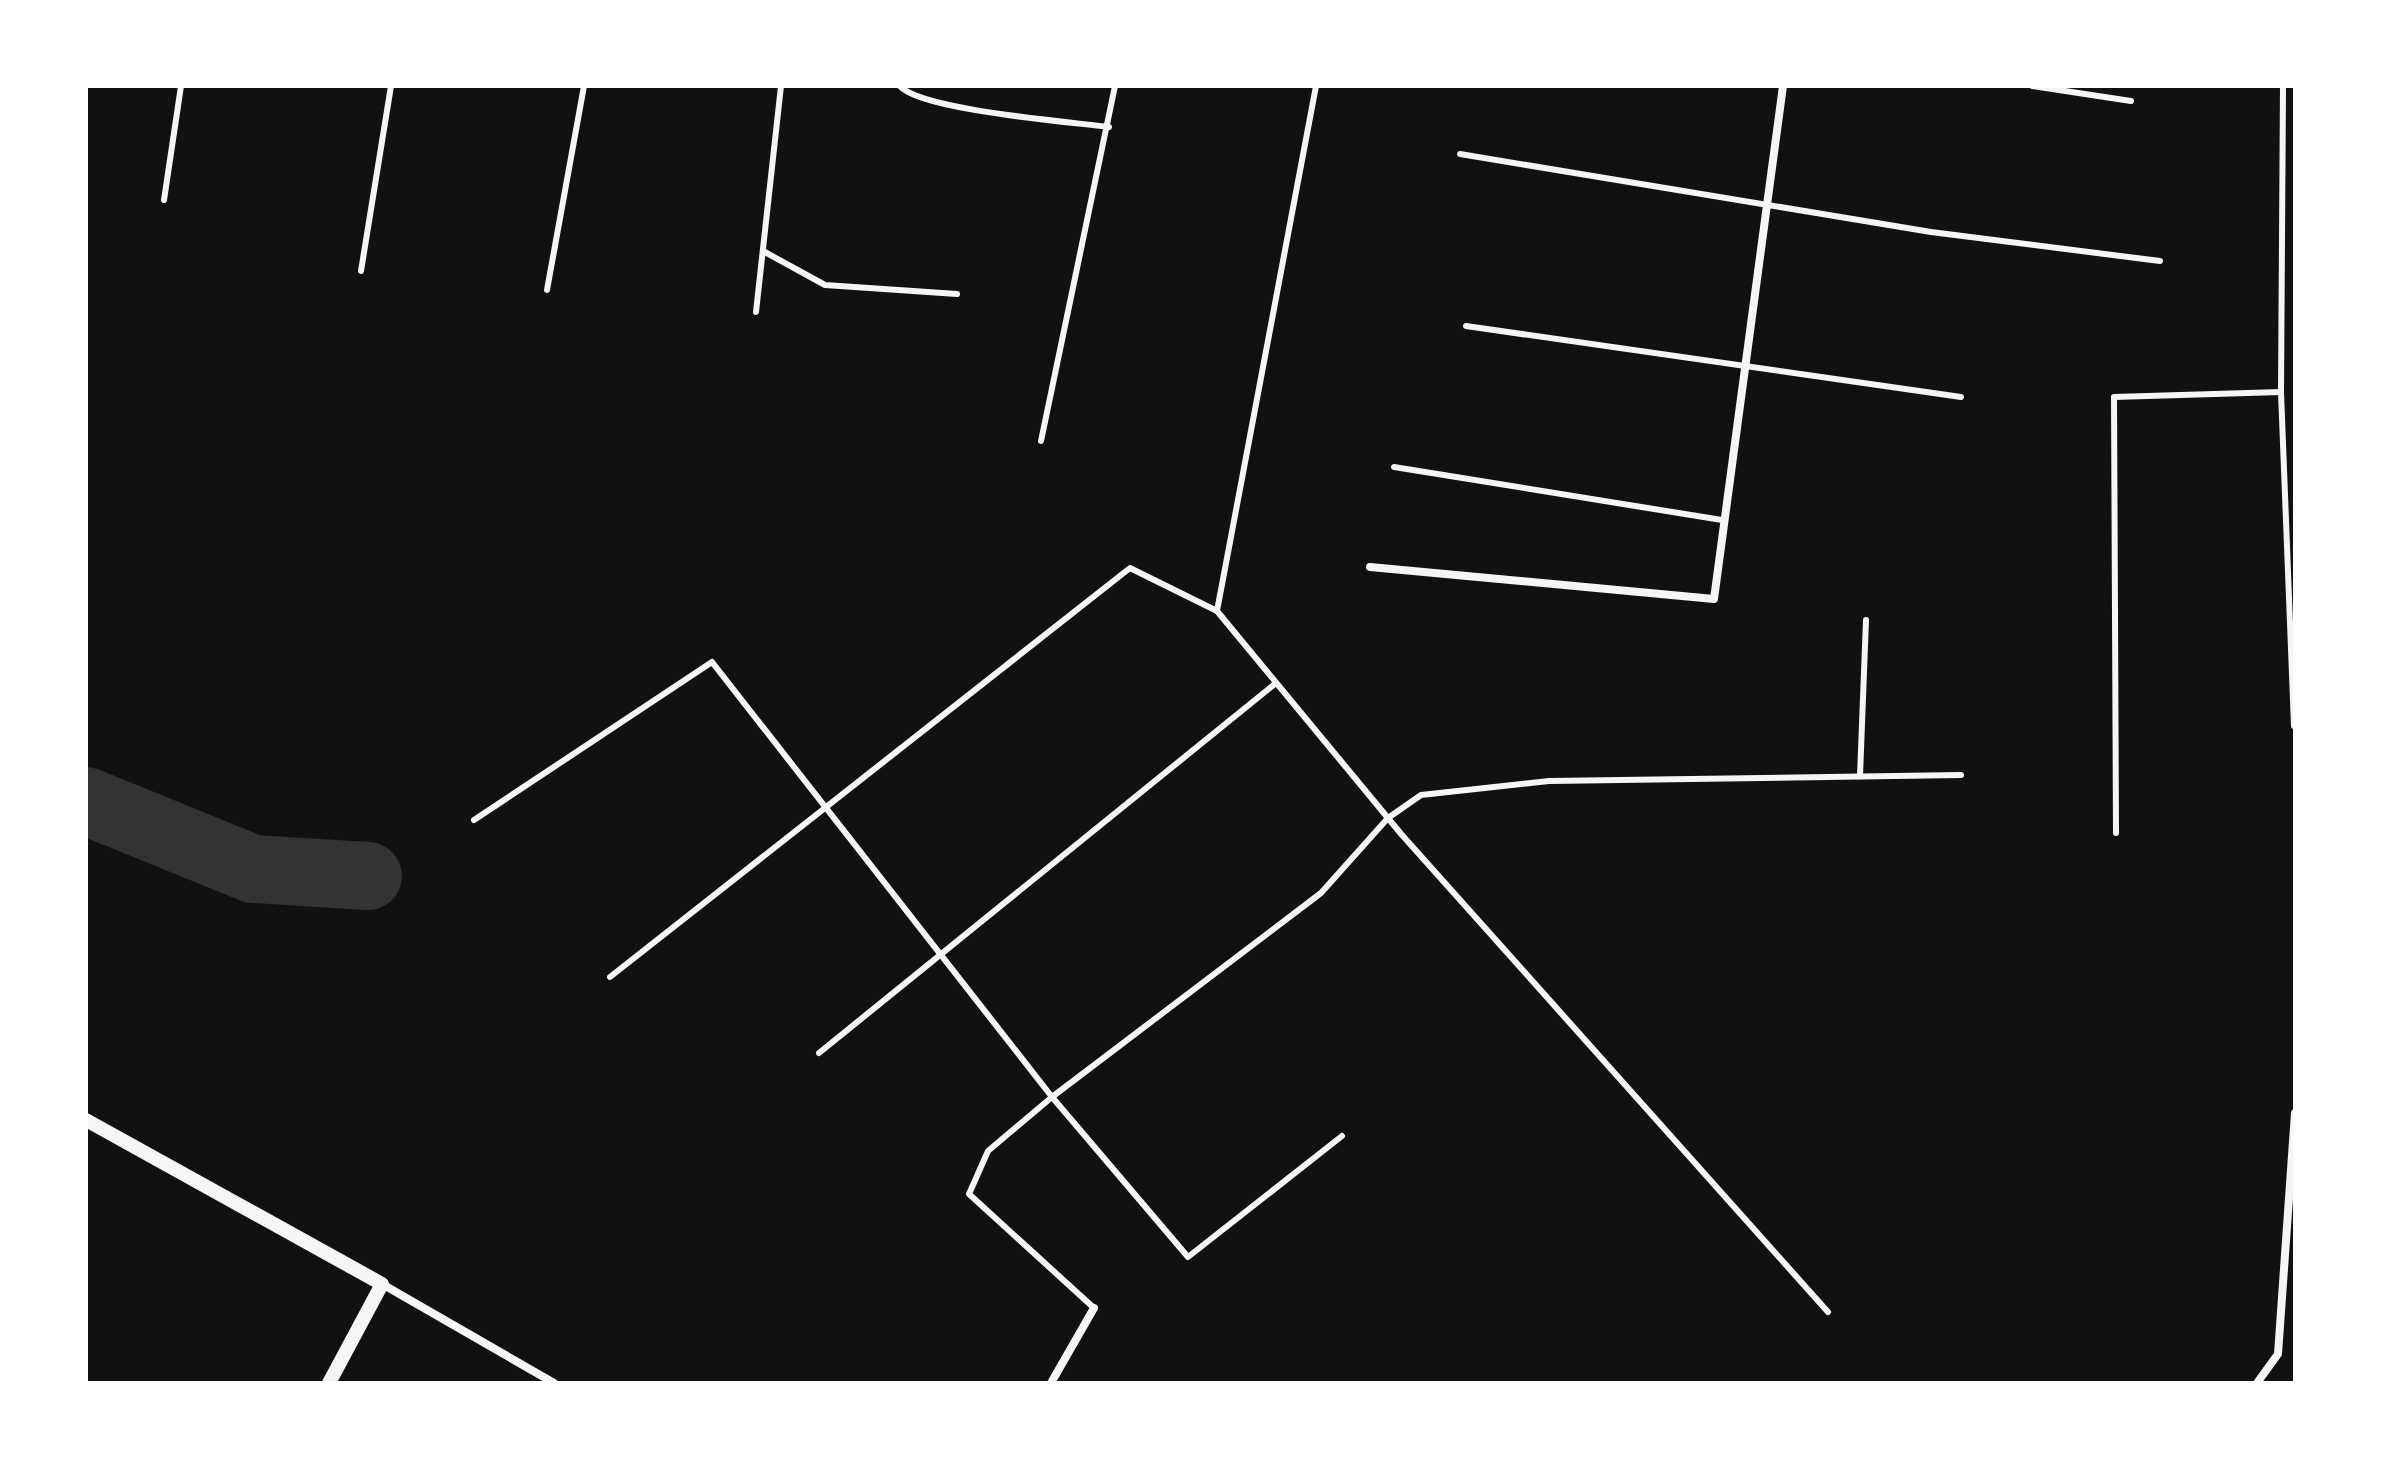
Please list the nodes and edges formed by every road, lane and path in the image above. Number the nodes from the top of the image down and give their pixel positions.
1 (181, 86) edge
2 (391, 86) edge
3 (584, 86) edge
4 (781, 86) edge
5 (900, 86) edge
6 (1115, 86) edge
7 (1316, 86) edge
8 (1783, 86) edge
9 (2032, 86) edge
10 (2283, 86) edge
11 (2131, 101) dead end
12 (1109, 127) junction
13 (1460, 154) dead end
14 (164, 200) dead end
15 (1767, 202) junction
16 (763, 251) junction
17 (2160, 261) dead end
18 (361, 271) dead end
19 (547, 290) dead end
20 (957, 294) dead end
21 (756, 312) dead end
22 (1466, 326) dead end
23 (1744, 365) junction
24 (2281, 392) junction
25 (1961, 397) dead end
26 (1041, 441) dead end
27 (1394, 467) dead end
28 (1722, 520) junction
29 (1370, 567) dead end
30 (1217, 611) junction
31 (1866, 620) dead end
32 (1276, 683) junction
33 (2294, 726) edge
34 (1961, 775) dead end
35 (1860, 776) junction
36 (824, 809) junction
37 (1388, 818) junction
38 (474, 820) dead end
39 (2116, 833) dead end
40 (941, 955) junction
41 (610, 977) dead end
42 (819, 1053) dead end
43 (1052, 1097) junction
44 (2295, 1113) edge
45 (86, 1120) edge
46 (1342, 1136) dead end
47 (382, 1284) junction
48 (1094, 1308) joint
49 (1828, 1312) dead end
50 (329, 1383) edge
51 (554, 1383) edge
52 (1051, 1383) edge
53 (2257, 1383) edge

1 - 14 lane
2 - 18 lane
3 - 19 lane
4 - 16 lane
5 - 12 lane
6 - 12 lane
7 - 30 lane
8 - 15 street
9 - 11 lane
10 - 24 lane
12 - 26 lane
13 - 15 lane
15 - 17 lane
15 - 23 street
16 - 20 lane
16 - 21 lane
22 - 23 lane
23 - 25 lane
23 - 28 street
24 - 33 lane
24 - 39 lane
27 - 28 lane
28 - 29 street
30 - 32 lane
30 - 36 lane
31 - 35 lane
32 - 37 lane
32 - 40 lane
34 - 35 lane
35 - 37 lane
36 - 38 lane
36 - 40 lane
36 - 41 lane
37 - 43 lane
37 - 49 lane
40 - 42 lane
40 - 43 lane
43 - 46 lane
43 - 48 lane
44 - 53 street
45 - 47 street
47 - 50 street
47 - 51 street
48 - 52 street

